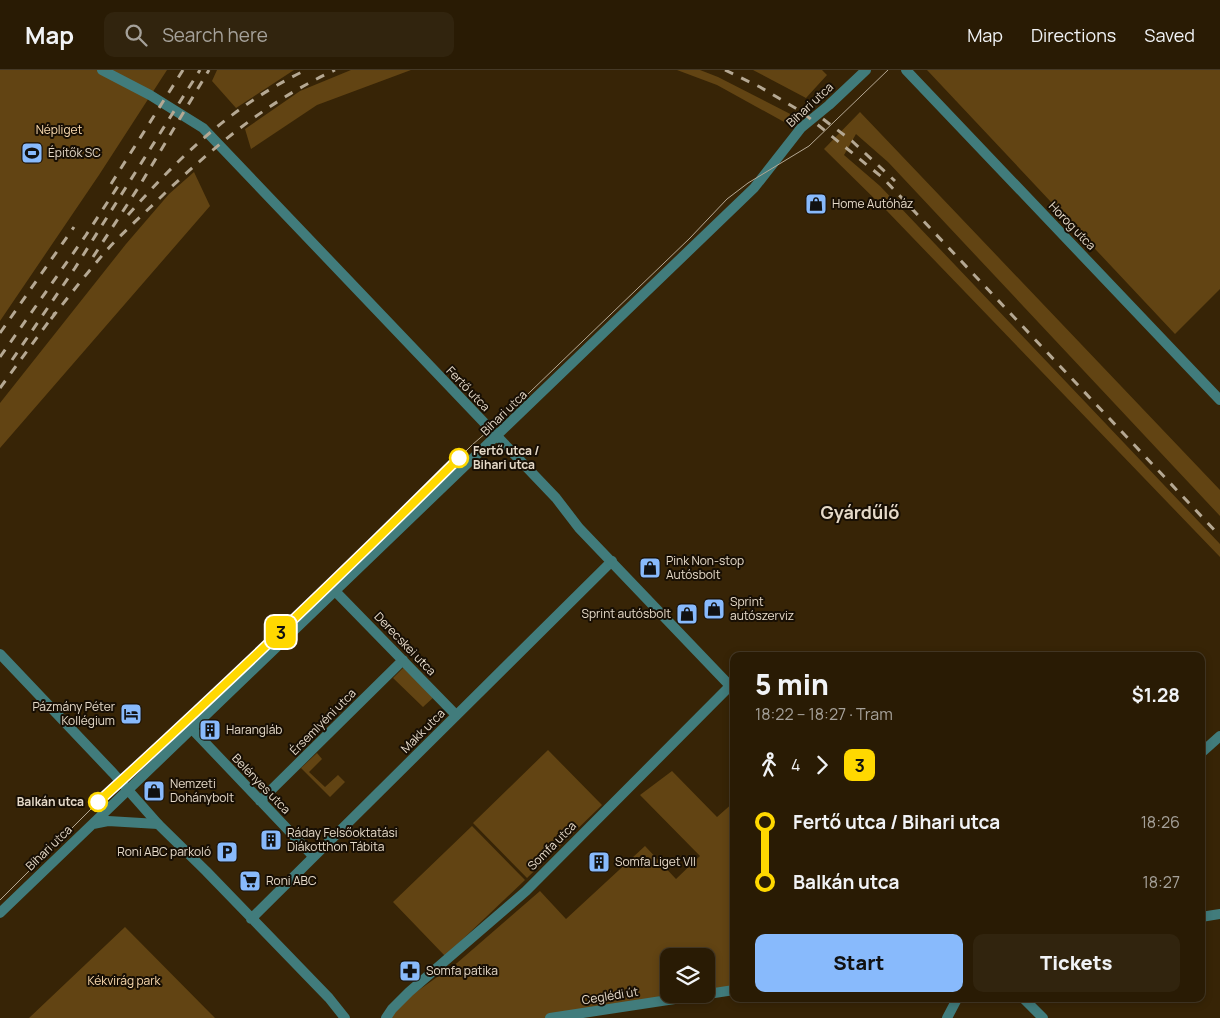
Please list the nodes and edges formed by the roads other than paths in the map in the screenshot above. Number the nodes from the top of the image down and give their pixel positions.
1 (102, 70) edge
2 (866, 70) edge
3 (906, 70) edge
4 (1220, 400) edge
5 (497, 437) junction
6 (612, 561) junction
7 (335, 591) junction
8 (0, 654) edge
9 (402, 660) junction
10 (730, 686) edge
11 (730, 690) edge
12 (456, 715) junction
13 (192, 729) junction
14 (1220, 736) edge
15 (1205, 749) edge
16 (128, 790) junction
17 (260, 801) junction
18 (92, 824) junction
19 (158, 824) junction
20 (313, 856) junction
21 (0, 913) edge
22 (1220, 914) edge
23 (1205, 916) edge
24 (251, 919) junction
25 (730, 991) edge
26 (955, 1002) edge
27 (1027, 1002) edge
28 (345, 1018) edge
29 (386, 1018) edge
30 (550, 1018) edge
31 (947, 1018) edge
32 (1043, 1018) edge

1 - 5 street, Fertő utca
2 - 5 street, Bihari utca
3 - 4 street, Horog utca
5 - 6 street, Fertő utca
5 - 7 street, Bihari utca
6 - 10 street, Fertő utca
6 - 12 street, Makk utca
7 - 9 street, Derecskei utca
7 - 13 street, Bihari utca
8 - 16 street
9 - 12 street, Derecskei utca
9 - 17 street, Érsemlyéni utca
11 - 29 street, Somfa utca
12 - 20 street, Makk utca
13 - 16 street, Bihari utca
13 - 17 street, Belényes utca
14 - 15 street
16 - 18 street, Bihari utca
16 - 19 street
17 - 20 street, Belényes utca
18 - 19 street
18 - 21 street, Bihari utca
19 - 24 street
20 - 24 street, Makk utca
22 - 23 street
24 - 28 street
25 - 30 street, Ceglédi út
26 - 31 street
27 - 32 street

